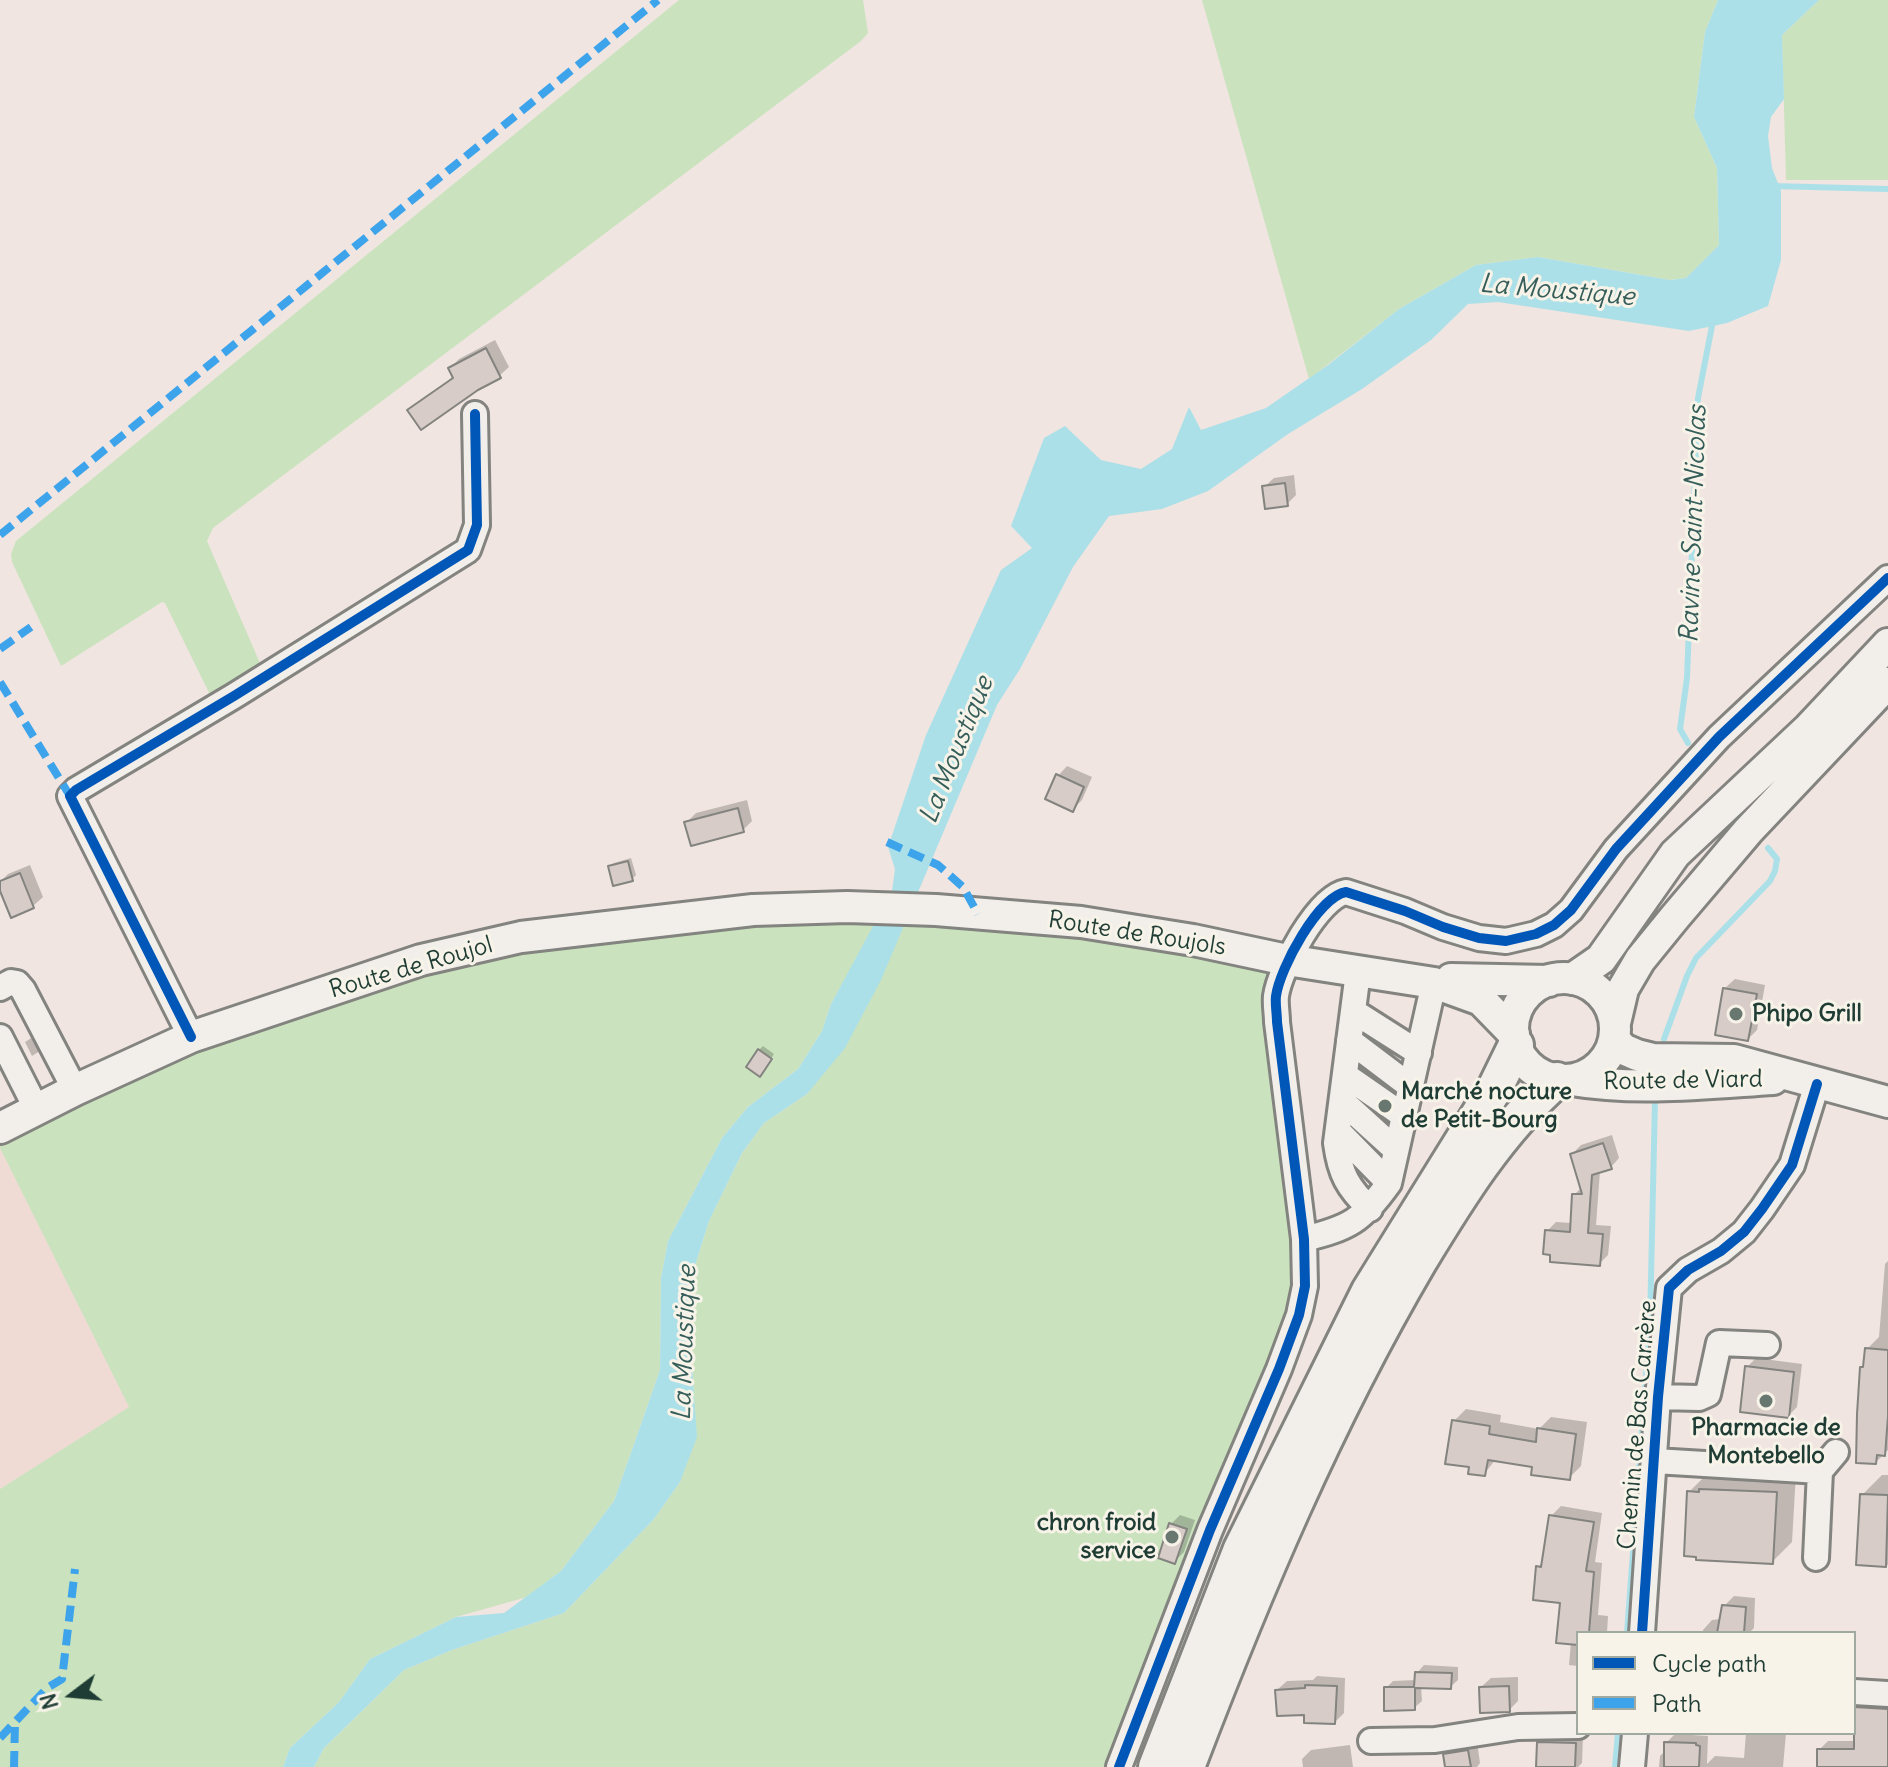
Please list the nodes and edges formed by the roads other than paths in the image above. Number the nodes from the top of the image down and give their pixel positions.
1 (475, 414) dead end
2 (1888, 578) edge
3 (1888, 644) edge
4 (1888, 683) edge
5 (847, 907) joint
6 (1287, 960) junction
7 (1358, 972) junction
8 (1560, 980) junction
9 (1430, 981) junction
10 (0, 988) edge
11 (1353, 1011) junction
12 (1614, 1031) junction
13 (0, 1037) edge
14 (191, 1037) junction
15 (1349, 1040) junction
16 (1515, 1040) junction
17 (1419, 1053) junction
18 (1345, 1075) junction
19 (1565, 1080) junction
20 (1806, 1081) junction
21 (1411, 1087) junction
22 (75, 1090) junction
23 (1342, 1101) junction
24 (1888, 1102) edge
25 (37, 1110) junction
26 (1404, 1116) junction
27 (0, 1128) edge
28 (1338, 1131) junction
29 (1396, 1150) junction
30 (1389, 1183) junction
31 (1370, 1209) junction
32 (1304, 1239) junction
33 (1767, 1345) dead end
34 (1658, 1397) junction
35 (1655, 1461) junction
36 (1816, 1558) dead end
37 (1642, 1631) edge
38 (1856, 1692) edge
39 (1888, 1694) edge
40 (1576, 1726) edge
41 (1635, 1735) edge
42 (1371, 1741) dead end
43 (1119, 1767) edge
44 (1156, 1767) edge
45 (1187, 1767) edge
46 (1632, 1767) edge

1 - 14 street
2 - 6 street
3 - 8 main road
4 - 12 main road
5 - 6 main road, Route de Roujols
5 - 14 main road, Route de Roujol
6 - 7 main road, Route de Roujols
6 - 32 street
7 - 9 main road, Route de Roujols
7 - 11 street
8 - 9 main road, Route de Roujols
8 - 12 main road
8 - 16 main road
9 - 16 main road, Route de Roujols
9 - 17 street
10 - 22 street
11 - 15 street
11 - 17 street
12 - 19 main road
12 - 20 main road, Route de Viard
13 - 25 street
14 - 22 main road, Route de Roujol
15 - 18 street
15 - 21 street
16 - 19 main road
16 - 44 highway
17 - 21 street
18 - 23 street
18 - 26 street
19 - 20 main road, Route de Viard
19 - 45 highway
20 - 24 main road, Route de Viard
20 - 34 street, Chemin de Bas Carrère
21 - 26 street
22 - 25 main road, Route de Roujol
23 - 28 street
23 - 29 street
25 - 27 main road, Route de Roujol
26 - 29 street
28 - 30 street
28 - 31 street
29 - 30 street
30 - 31 street
31 - 32 street
32 - 43 street
33 - 34 street
34 - 35 street, Chemin de Bas Carrère
35 - 36 street
35 - 37 street, Chemin de Bas Carrère
38 - 39 street
40 - 42 street
41 - 46 street

